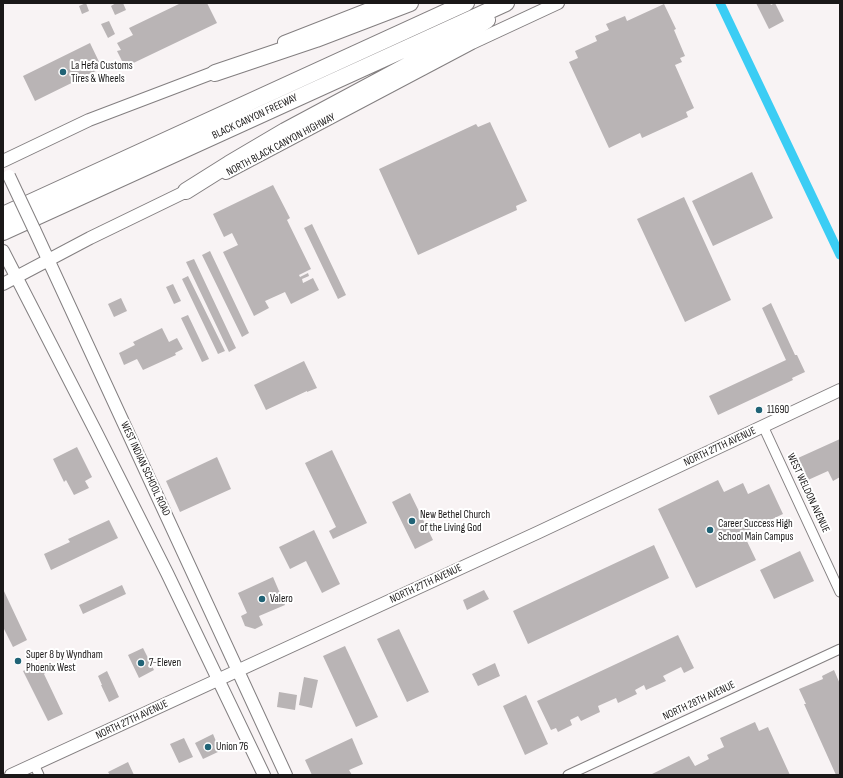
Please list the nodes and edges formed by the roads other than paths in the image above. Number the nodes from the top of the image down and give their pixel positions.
1 (384, 3) edge
2 (410, 3) edge
3 (443, 3) edge
4 (466, 3) edge
5 (506, 3) edge
6 (512, 3) edge
7 (558, 3) edge
8 (361, 7) edge
9 (215, 72) junction
10 (3, 162) edge
11 (186, 191) junction
12 (3, 204) edge
13 (3, 215) edge
14 (3, 232) edge
15 (5, 255) edge
16 (49, 260) junction
17 (16, 278) junction
18 (3, 284) edge
19 (840, 390) edge
20 (763, 426) junction
21 (840, 592) edge
22 (840, 649) edge
23 (238, 670) junction
24 (218, 680) junction
25 (37, 770) edge
26 (11, 775) edge
27 (264, 775) edge
28 (286, 775) edge
29 (568, 775) edge

1 - 8 main road
2 - 9 highway
3 - 12 highway
4 - 13 highway
5 - 14 highway, BLACK CANYON FREEWAY
6 - 11 highway
7 - 11 main road, NORTH BLACK CANYON HIGHWAY
8 - 9 main road
9 - 10 main road
10 - 16 main road, WEST INDIAN SCHOOL ROAD, bridge
11 - 16 main road, NORTH BLACK CANYON HIGHWAY
15 - 17 main road
16 - 17 main road, NORTH BLACK CANYON HIGHWAY
16 - 23 main road, WEST INDIAN SCHOOL ROAD
17 - 18 main road, NORTH BLACK CANYON HIGHWAY
17 - 24 main road
19 - 20 main road, NORTH 27TH AVENUE
20 - 21 street, WEST WELDON AVENUE
20 - 23 main road, NORTH 27TH AVENUE
22 - 29 street, NORTH 28TH AVENUE
23 - 24 main road, NORTH 27TH AVENUE
23 - 28 main road, WEST INDIAN SCHOOL ROAD
24 - 25 main road, NORTH 27TH AVENUE
24 - 27 main road
25 - 26 main road, NORTH 27TH AVENUE

